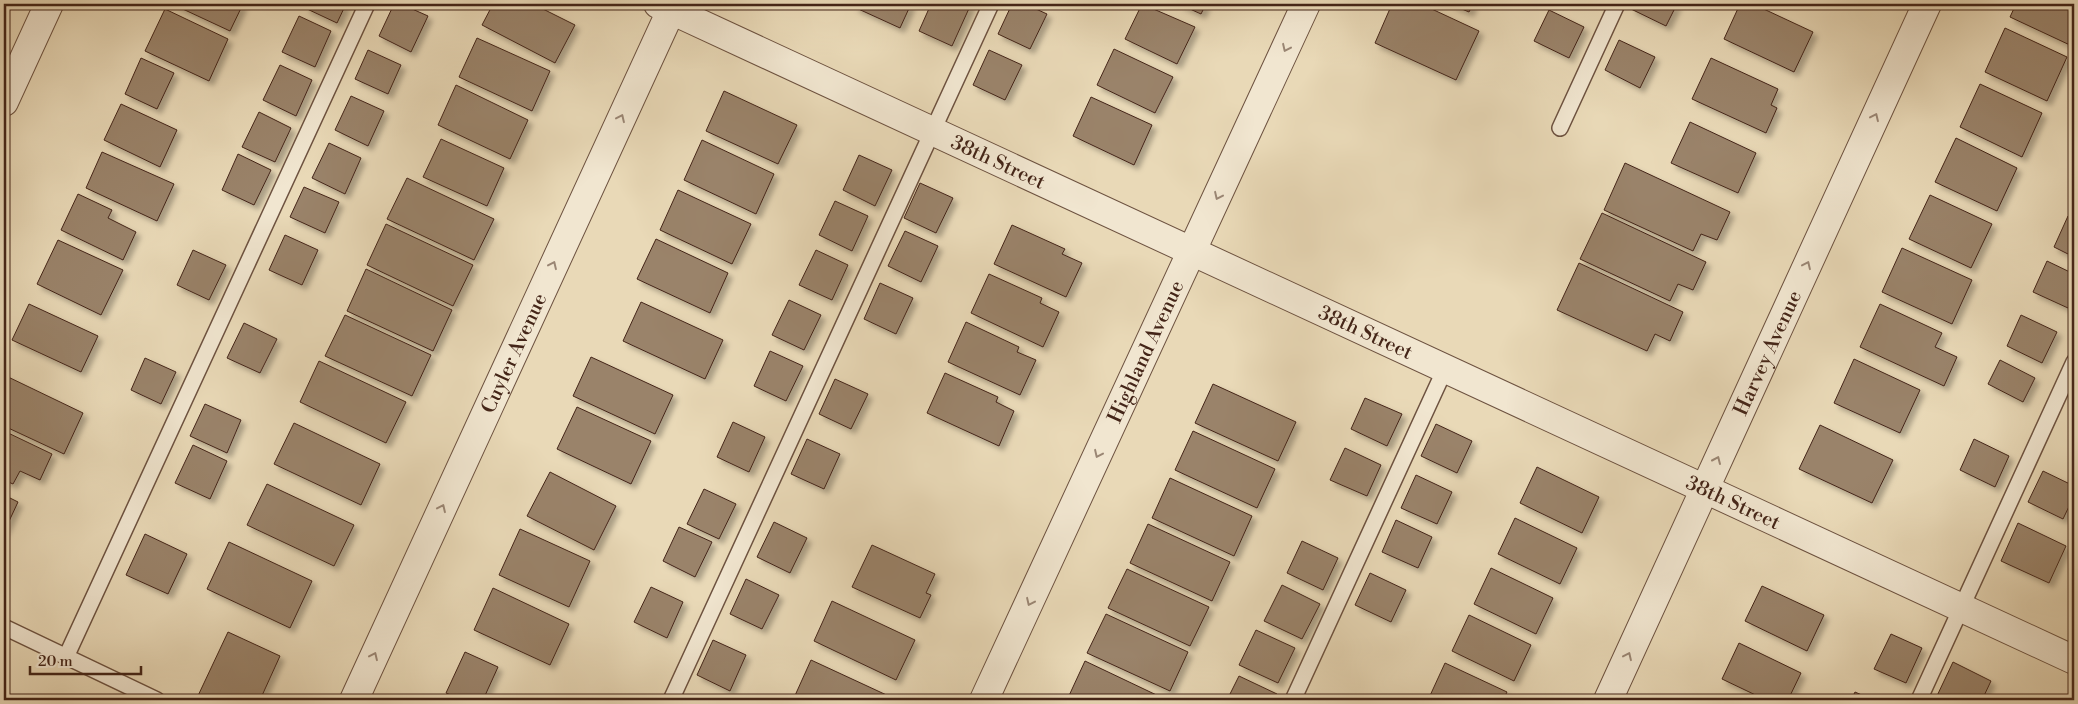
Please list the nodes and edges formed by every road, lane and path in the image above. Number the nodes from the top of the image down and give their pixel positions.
1 (49, 4) edge
2 (367, 4) edge
3 (991, 4) edge
4 (1306, 4) edge
5 (1617, 4) edge
6 (1927, 4) edge
7 (667, 6) edge
8 (4, 102) edge
9 (1560, 128) dead end
10 (932, 132) junction
11 (1193, 251) junction
12 (2074, 362) edge
13 (1445, 369) junction
14 (1704, 489) junction
15 (1962, 608) junction
16 (4, 627) edge
17 (66, 657) junction
18 (2074, 660) edge
19 (157, 700) edge
20 (354, 700) edge
21 (671, 700) edge
22 (984, 700) edge
23 (1292, 700) edge
24 (1608, 700) edge
25 (1919, 700) edge

1 - 8 street
2 - 17 lane
3 - 10 lane
4 -> 11 street, Highland Avenue
5 - 9 lane
14 -> 6 street, Harvey Avenue
7 - 10 street, 38th Street
20 -> 7 street, Cuyler Avenue
10 - 11 street, 38th Street
10 - 21 lane
11 - 13 street, 38th Street
11 -> 22 street, Highland Avenue
12 - 15 lane
13 - 14 street, 38th Street
13 - 23 lane
14 - 15 street, 38th Street
24 -> 14 street, Harvey Avenue
15 - 18 street, 38th Street
15 - 25 lane
16 - 17 lane
17 - 19 lane

